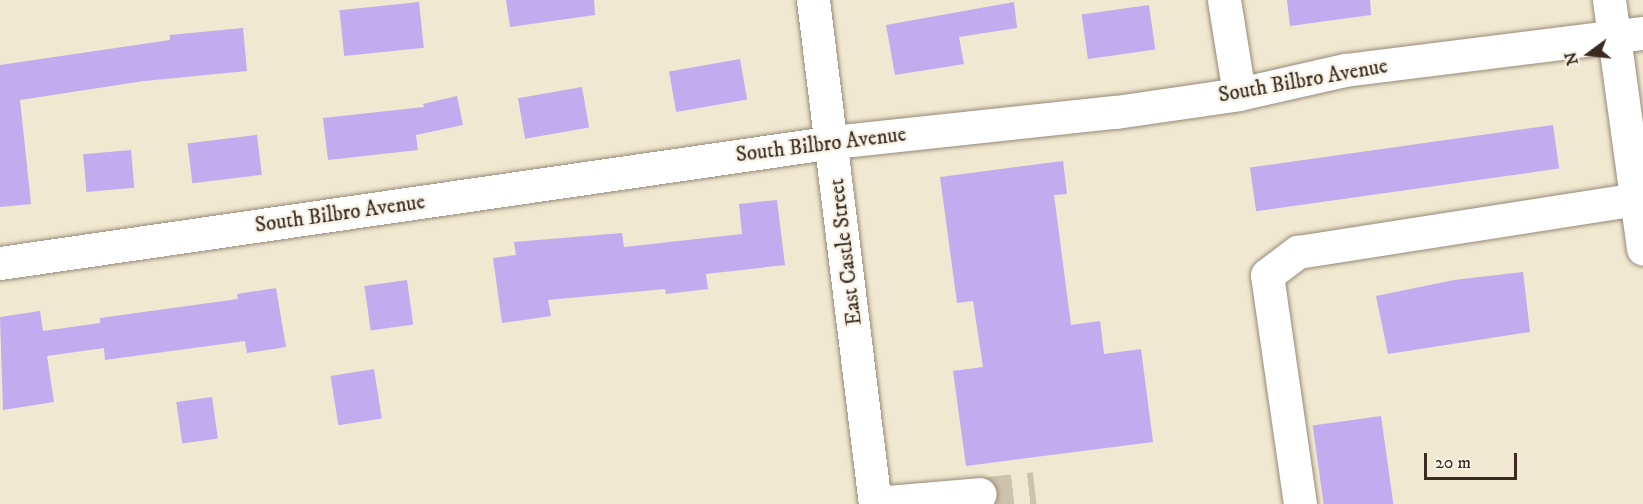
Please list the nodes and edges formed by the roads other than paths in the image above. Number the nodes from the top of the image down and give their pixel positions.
1 (813, 0) edge
2 (1224, 0) edge
3 (1609, 0) edge
4 (1628, 35) edge
5 (1239, 94) junction
6 (833, 142) junction
7 (1635, 200) junction
8 (1643, 249) edge
9 (0, 263) edge
10 (980, 494) tunnel mouth
11 (875, 504) edge
12 (1300, 504) edge

1 - 6 street, East Castle Street
2 - 5 street
3 - 4 street
4 - 5 street, South Bilbro Avenue
4 - 7 street
5 - 6 street, South Bilbro Avenue
6 - 9 street, South Bilbro Avenue
6 - 11 street, East Castle Street
7 - 8 street
7 - 12 street
10 - 11 street

